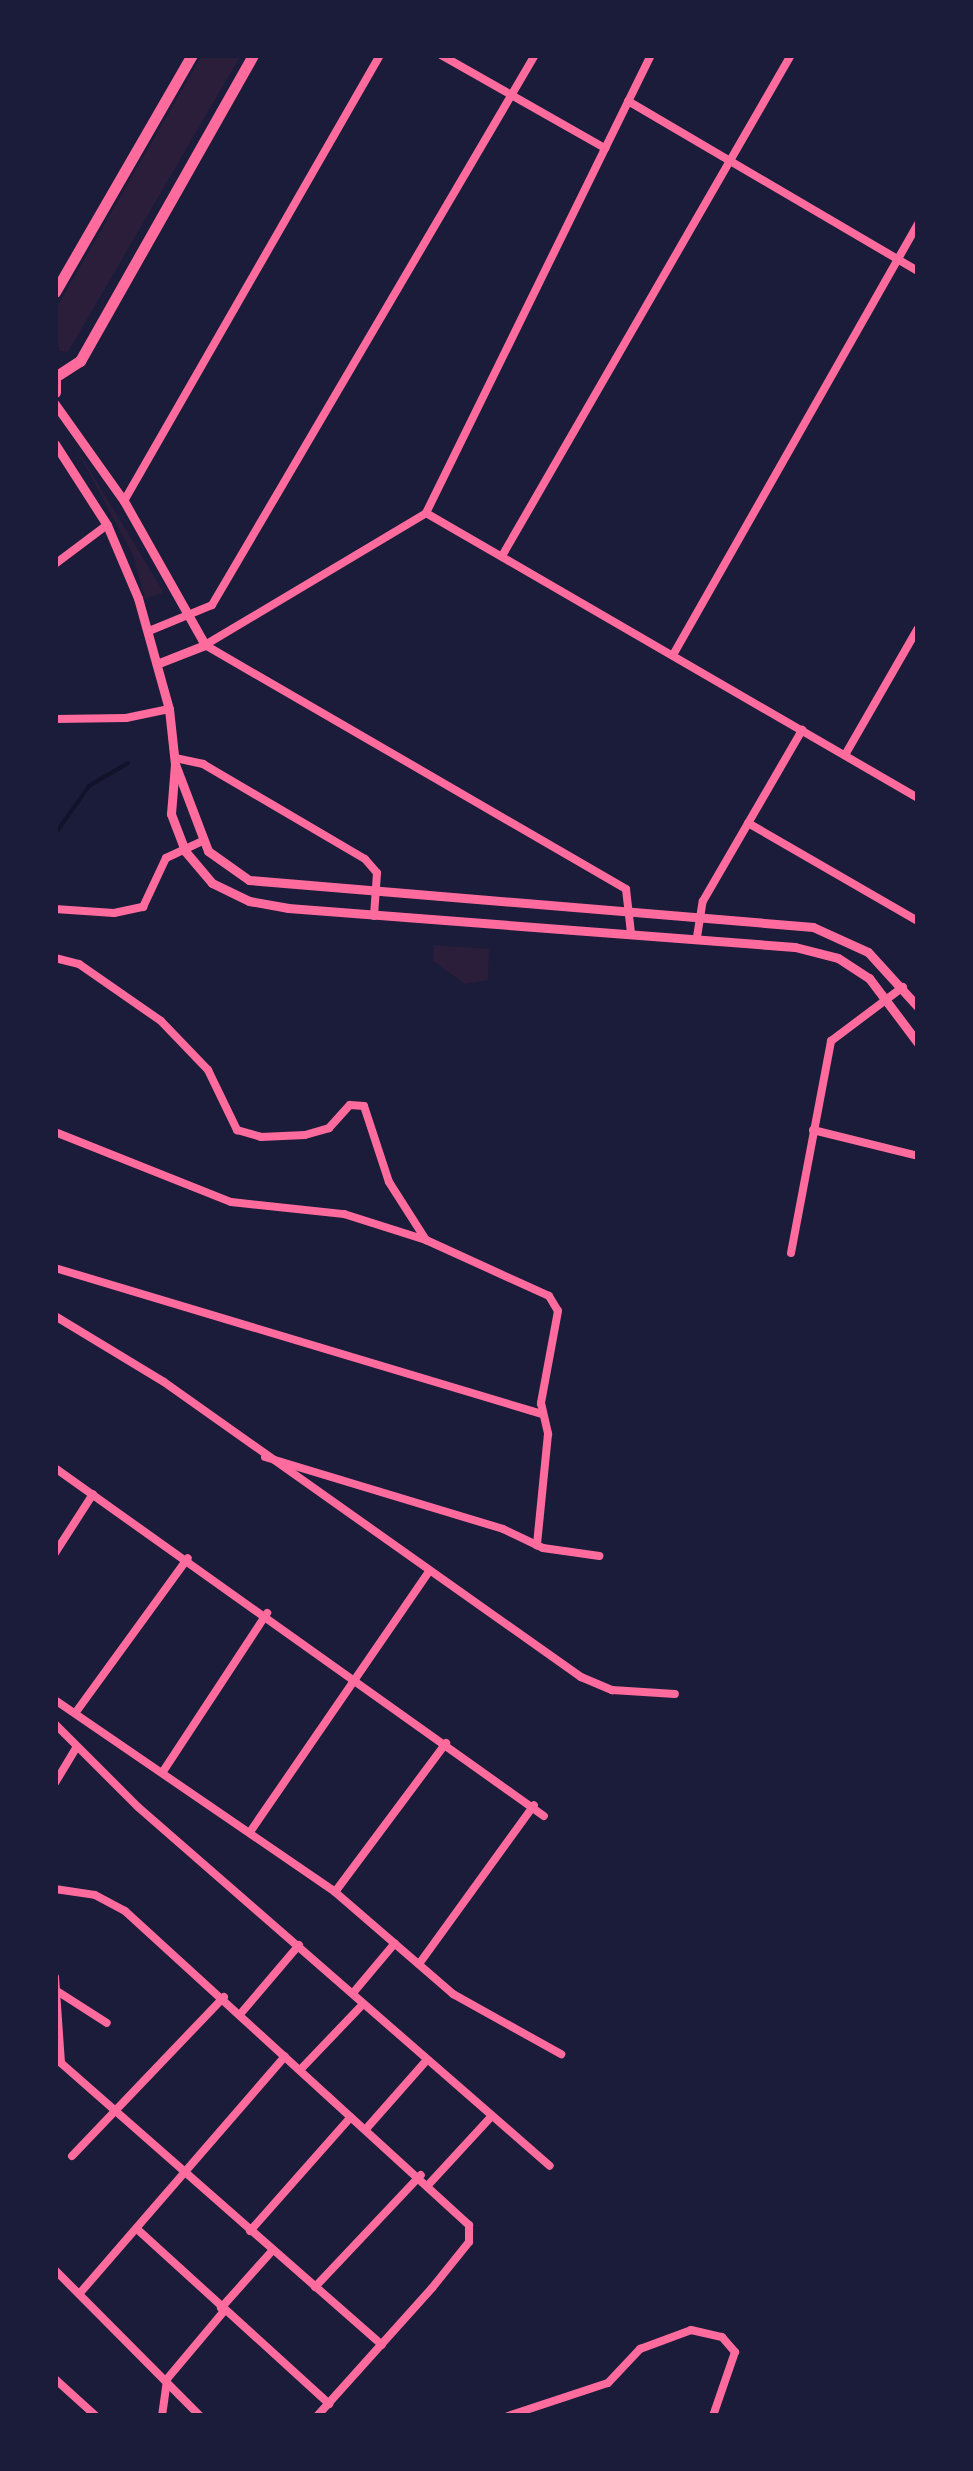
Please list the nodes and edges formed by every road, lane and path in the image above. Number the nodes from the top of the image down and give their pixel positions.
1 (192, 55) edge
2 (253, 55) edge
3 (380, 55) edge
4 (441, 55) edge
5 (535, 55) edge
6 (651, 55) edge
7 (791, 55) edge
8 (511, 96) junction
9 (628, 101) junction
10 (605, 148) junction
11 (730, 161) junction
12 (918, 224) edge
13 (898, 259) junction
14 (918, 271) edge
15 (55, 292) edge
16 (55, 377) edge
17 (55, 392) edge
18 (55, 404) edge
19 (55, 444) edge
20 (124, 501) junction
21 (426, 514) junction
22 (108, 525) junction
23 (502, 556) junction
24 (55, 564) edge
25 (188, 615) junction
26 (918, 628) edge
27 (149, 631) junction
28 (205, 645) junction
29 (673, 655) junction
30 (158, 663) junction
31 (169, 709) junction
32 (55, 719) edge
33 (802, 730) junction
34 (845, 755) junction
35 (175, 761) junction
36 (918, 798) edge
37 (748, 823) junction
38 (202, 841) junction
39 (184, 850) junction
40 (376, 891) junction
41 (631, 908) junction
42 (55, 909) edge
43 (699, 914) junction
44 (374, 916) junction
45 (918, 921) edge
46 (631, 933) junction
47 (697, 937) junction
48 (55, 958) edge
49 (903, 986) junction
50 (884, 997) junction
51 (918, 1007) edge
52 (918, 1042) edge
53 (814, 1130) junction
54 (55, 1132) edge
55 (918, 1156) edge
56 (426, 1240) junction
57 (791, 1254) dead end
58 (55, 1268) edge
59 (55, 1316) edge
60 (542, 1414) junction
61 (261, 1456) junction
62 (55, 1468) edge
63 (93, 1494) junction
64 (537, 1545) junction
65 (55, 1553) edge
66 (599, 1556) dead end
67 (188, 1558) junction
68 (428, 1572) junction
69 (267, 1613) junction
70 (355, 1675) junction
71 (674, 1694) dead end
72 (55, 1700) edge
73 (76, 1712) junction
74 (55, 1724) edge
75 (446, 1743) junction
76 (76, 1748) junction
77 (164, 1770) junction
78 (55, 1784) edge
79 (534, 1805) junction
80 (544, 1816) dead end
81 (250, 1832) junction
82 (55, 1889) edge
83 (335, 1892) junction
84 (394, 1944) junction
85 (298, 1945) junction
86 (419, 1964) junction
87 (55, 1977) edge
88 (56, 1992) edge
89 (353, 1992) junction
90 (224, 1997) junction
91 (363, 2004) junction
92 (242, 2012) junction
93 (107, 2023) dead end
94 (560, 2054) dead end
95 (285, 2056) junction
96 (425, 2062) junction
97 (300, 2070) junction
98 (118, 2109) junction
99 (352, 2116) junction
100 (490, 2118) junction
101 (366, 2128) junction
102 (72, 2156) dead end
103 (550, 2166) dead end
104 (186, 2170) junction
105 (420, 2175) junction
106 (430, 2183) junction
107 (136, 2229) junction
108 (250, 2232) junction
109 (272, 2251) junction
110 (55, 2270) edge
111 (315, 2287) junction
112 (80, 2293) junction
113 (222, 2310) junction
114 (382, 2346) junction
115 (55, 2379) edge
116 (167, 2379) junction
117 (329, 2404) junction
118 (96, 2416) edge
119 (162, 2416) edge
120 (200, 2416) edge
121 (318, 2416) edge
122 (508, 2416) edge
123 (714, 2416) edge

1 - 15 main road
2 - 16 main road
3 - 20 street
4 - 8 street
5 - 8 street
6 - 9 street
7 - 11 street
8 - 10 street
8 - 25 street
9 - 10 street
9 - 11 street
10 - 21 street
11 - 13 street
11 - 23 street
12 - 13 street
13 - 14 street
13 - 29 street
16 - 17 main road
18 - 20 street
19 - 22 street
20 - 25 street
21 - 23 street
21 - 28 street
22 - 24 street
22 - 27 street
23 - 29 street
25 - 27 street
25 - 28 street
26 - 34 street
27 - 30 street
28 - 30 street
28 - 41 street
29 - 33 street
30 - 31 street
31 - 32 street
31 - 35 street
33 - 34 street
33 - 37 street
34 - 36 street
35 - 38 street
35 - 39 street
35 - 40 street
37 - 43 street
37 - 45 street
38 - 39 street
38 - 40 street
39 - 42 street
39 - 44 street
40 - 41 street
40 - 44 street
41 - 43 street
41 - 46 street
43 - 47 street
43 - 49 street
44 - 46 street
46 - 47 street
47 - 50 street
48 - 56 street
49 - 50 street
49 - 51 street
50 - 52 street
50 - 53 street
53 - 55 street
53 - 57 street
54 - 56 street
56 - 60 street
58 - 60 street
59 - 61 street
60 - 64 street
61 - 64 street
61 - 68 street
62 - 63 street
63 - 65 street
63 - 67 street
64 - 66 street
67 - 69 street
67 - 73 street
68 - 70 street
68 - 71 street
69 - 70 street
69 - 77 street
70 - 75 street
70 - 81 street
72 - 73 street
73 - 77 street
74 - 76 street
75 - 79 street
75 - 83 street
76 - 78 street
76 - 85 street
77 - 81 street
79 - 80 street
79 - 86 street
81 - 83 street
82 - 90 street
83 - 84 street
84 - 86 street
84 - 89 street
85 - 89 street
85 - 92 street
86 - 94 street
87 - 88 street
88 - 93 street
88 - 98 street
89 - 91 street
90 - 92 street
90 - 98 street
91 - 96 street
91 - 97 street
92 - 95 street
95 - 97 street
95 - 104 street
96 - 100 street
96 - 101 street
97 - 99 street
98 - 102 street
98 - 104 street
99 - 101 street
99 - 108 street
100 - 103 street
100 - 106 street
101 - 105 street
104 - 107 street
104 - 108 street
105 - 106 street
105 - 111 street
106 - 114 street
107 - 112 street
107 - 113 street
108 - 109 street
109 - 111 street
109 - 113 street
110 - 112 street
111 - 114 street
112 - 116 street
113 - 116 street
113 - 117 street
114 - 117 street
115 - 118 street
116 - 119 street
116 - 120 street
117 - 121 street
122 - 123 street

